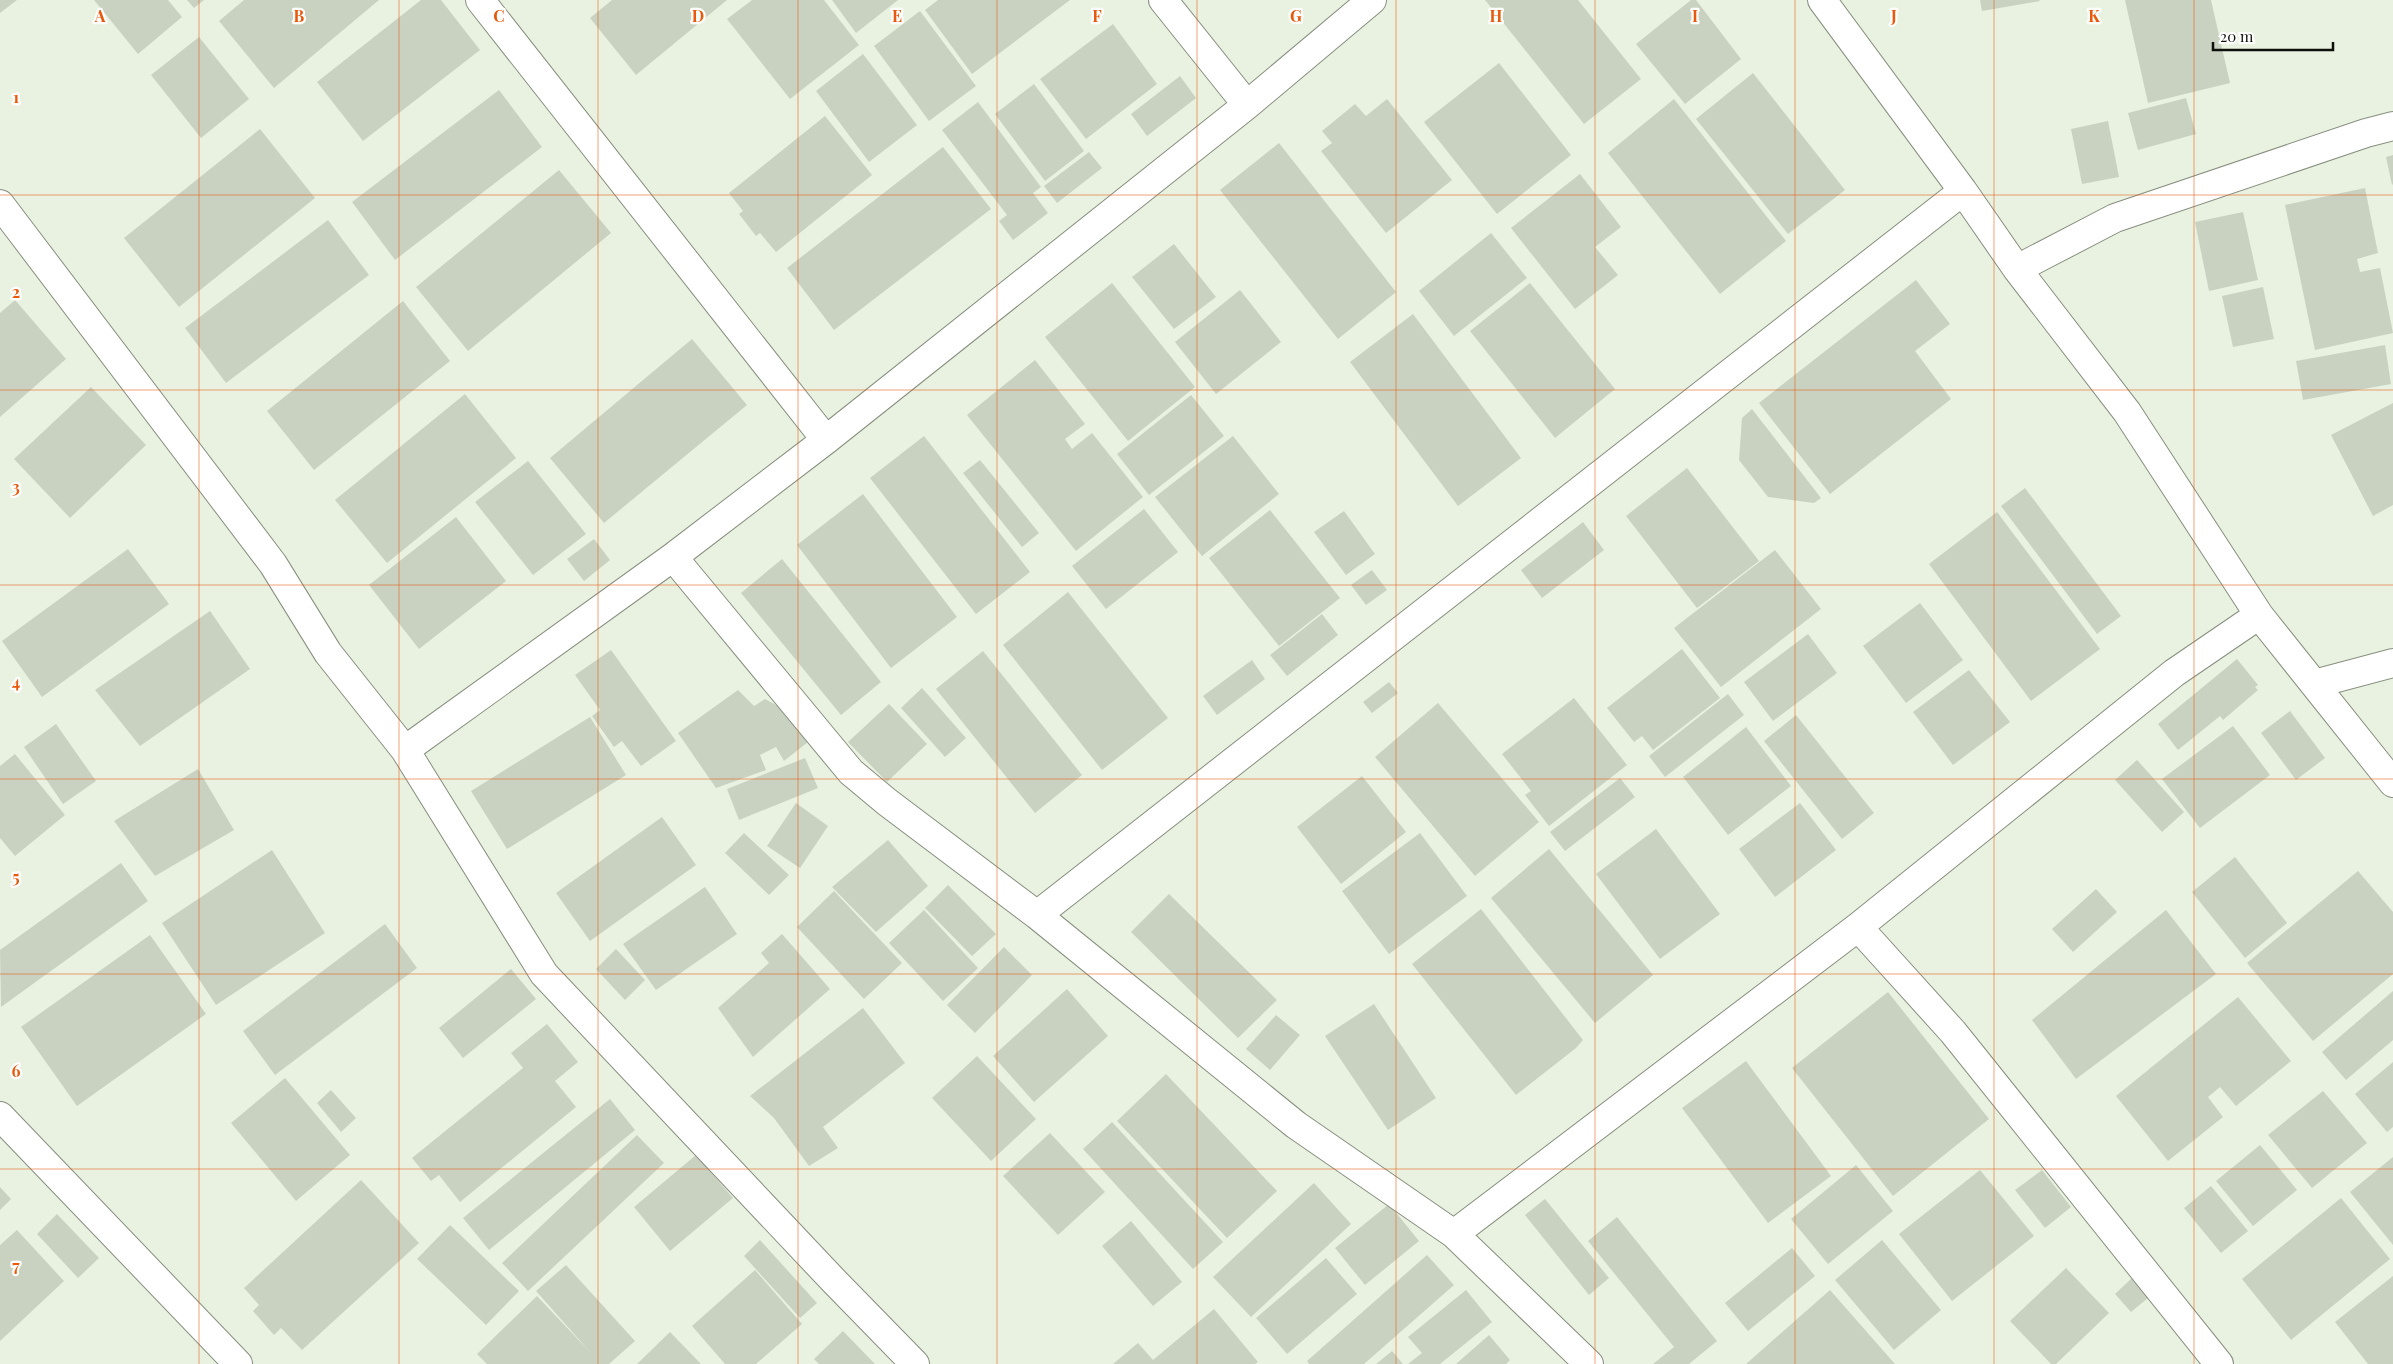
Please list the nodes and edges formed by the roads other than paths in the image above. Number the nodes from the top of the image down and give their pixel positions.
1 (480, 0) edge
2 (1163, 0) edge
3 (1372, 0) edge
4 (1822, 0) edge
5 (1247, 105) junction
6 (2393, 126) edge
7 (1963, 192) junction
8 (0, 204) edge
9 (2017, 270) junction
10 (826, 440) junction
11 (674, 557) junction
12 (2259, 615) junction
13 (2393, 663) edge
14 (2314, 684) junction
15 (406, 750) junction
16 (2393, 783) edge
17 (1037, 915) junction
18 (1858, 927) junction
19 (0, 1116) edge
20 (1454, 1234) junction
21 (238, 1364) edge
22 (915, 1364) edge
23 (1590, 1364) edge
24 (2219, 1364) edge

1 - 10 street
2 - 5 street
3 - 5 street
4 - 7 street
5 - 10 street
6 - 9 street
7 - 9 street
7 - 17 street
8 - 15 street
9 - 12 street
10 - 11 street
11 - 15 street
11 - 17 street
12 - 14 street
12 - 18 street
13 - 14 street
14 - 16 street
15 - 22 street
17 - 20 street
18 - 20 street
18 - 24 street
19 - 21 street
20 - 23 street

